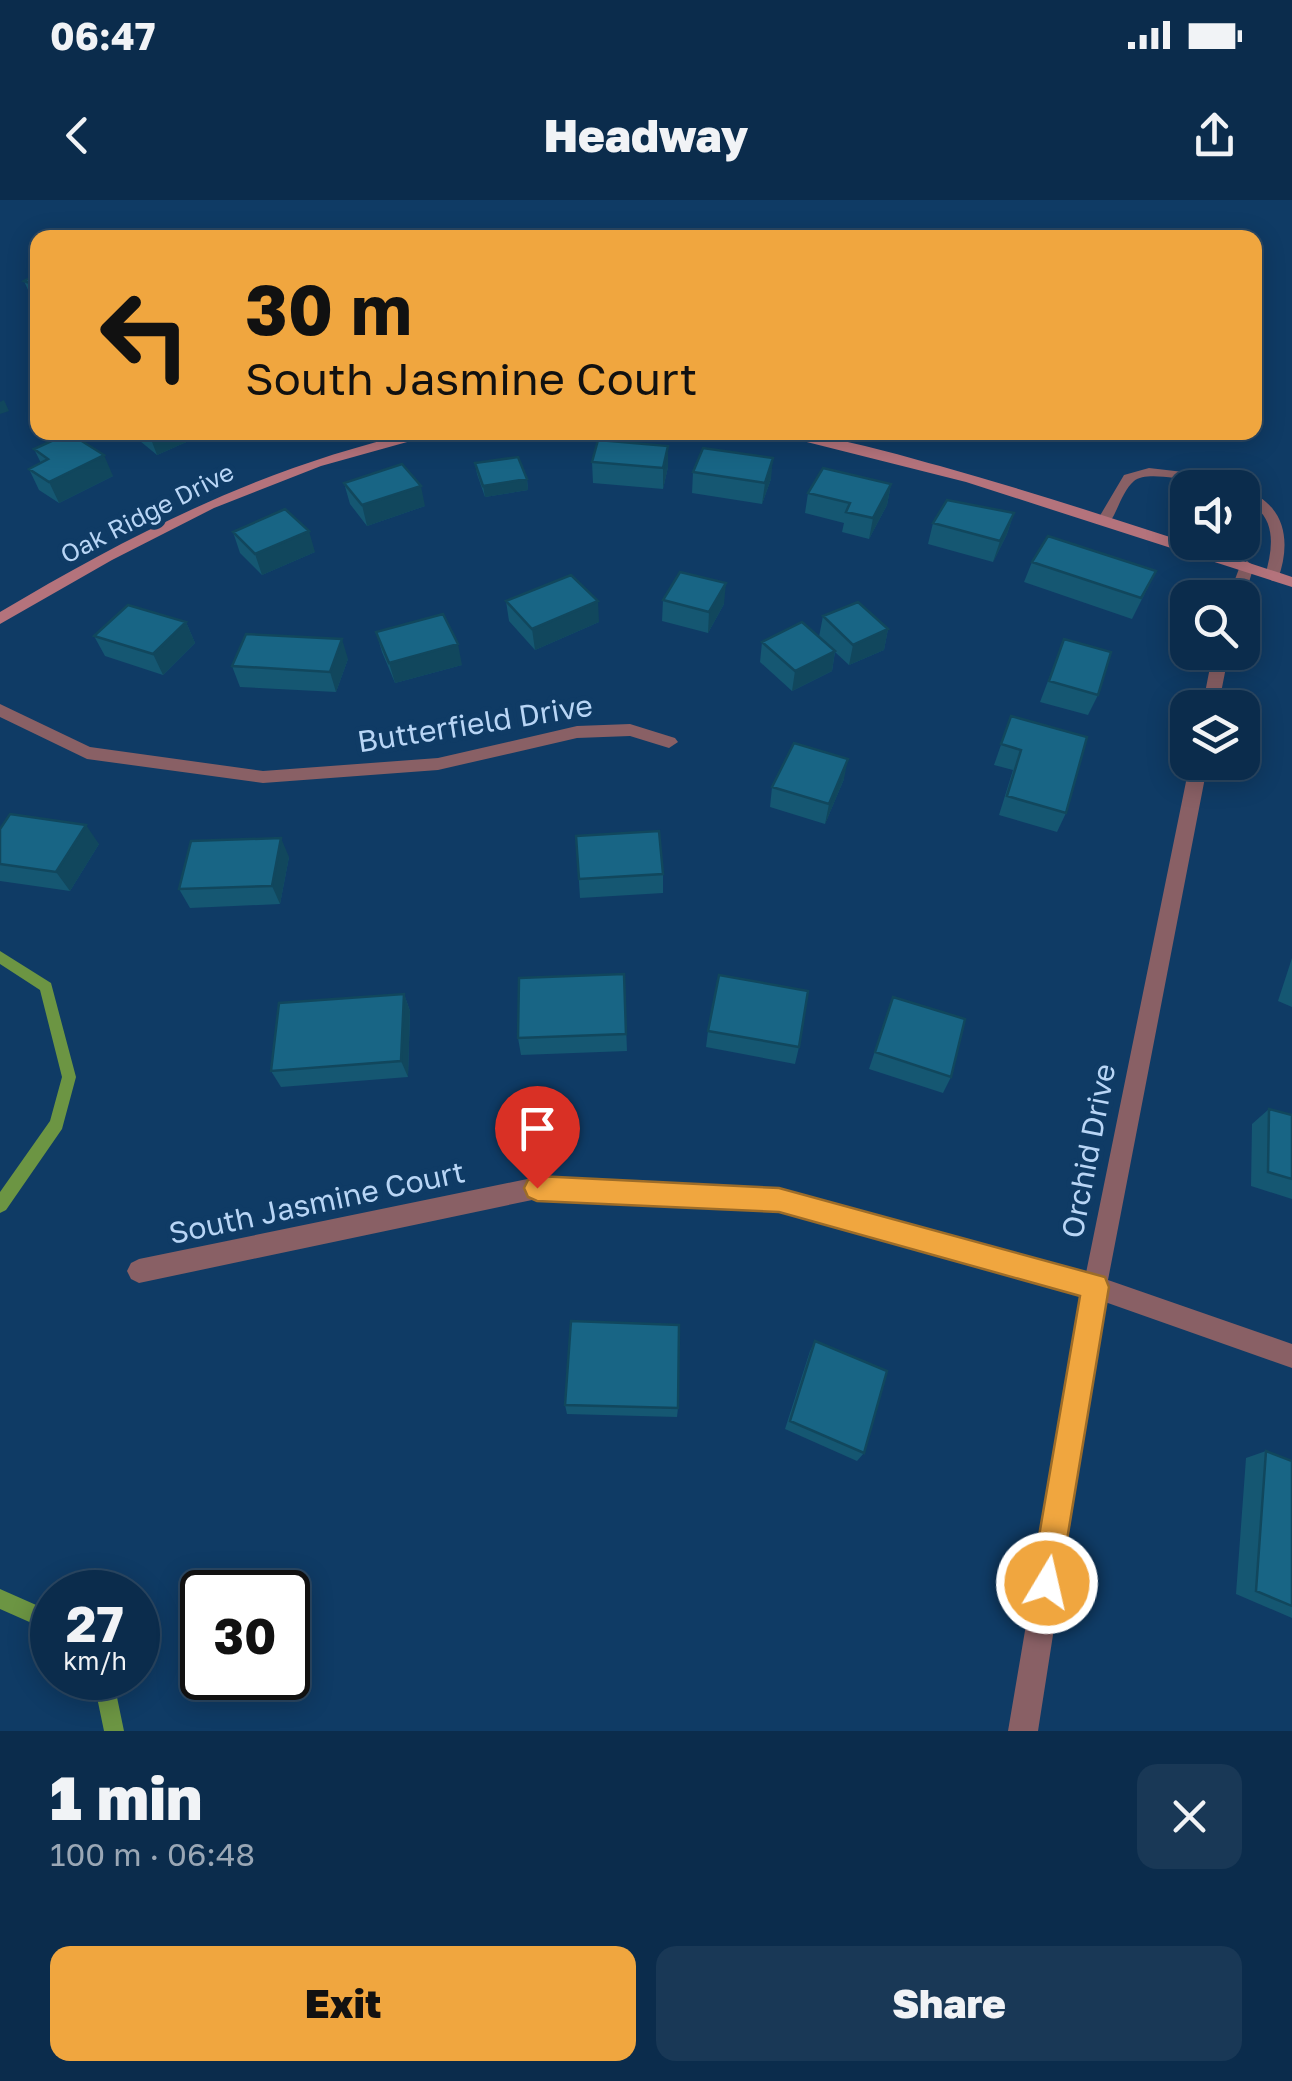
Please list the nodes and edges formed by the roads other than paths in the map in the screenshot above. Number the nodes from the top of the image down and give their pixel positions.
1 (402, 440) edge
2 (813, 440) edge
3 (1170, 473) edge
4 (1260, 501) edge
5 (1104, 519) junction
6 (1246, 566) junction
7 (1273, 576) junction
8 (1242, 580) edge
9 (1292, 582) edge
10 (0, 620) edge
11 (0, 710) edge
12 (670, 742) dead end
13 (1195, 780) edge
14 (139, 1271) dead end
15 (1095, 1287) junction
16 (1292, 1356) edge
17 (1023, 1731) edge

1 - 10 street, Oak Ridge Drive
2 - 5 street
3 - 5 street
4 - 7 street
5 - 6 street
6 - 7 street
6 - 8 street
7 - 9 street
11 - 12 street, Butterfield Drive
13 - 15 street, Orchid Drive
14 - 15 street, South Jasmine Court
15 - 16 street, South Jasmine Court
15 - 17 street, Orchid Drive

